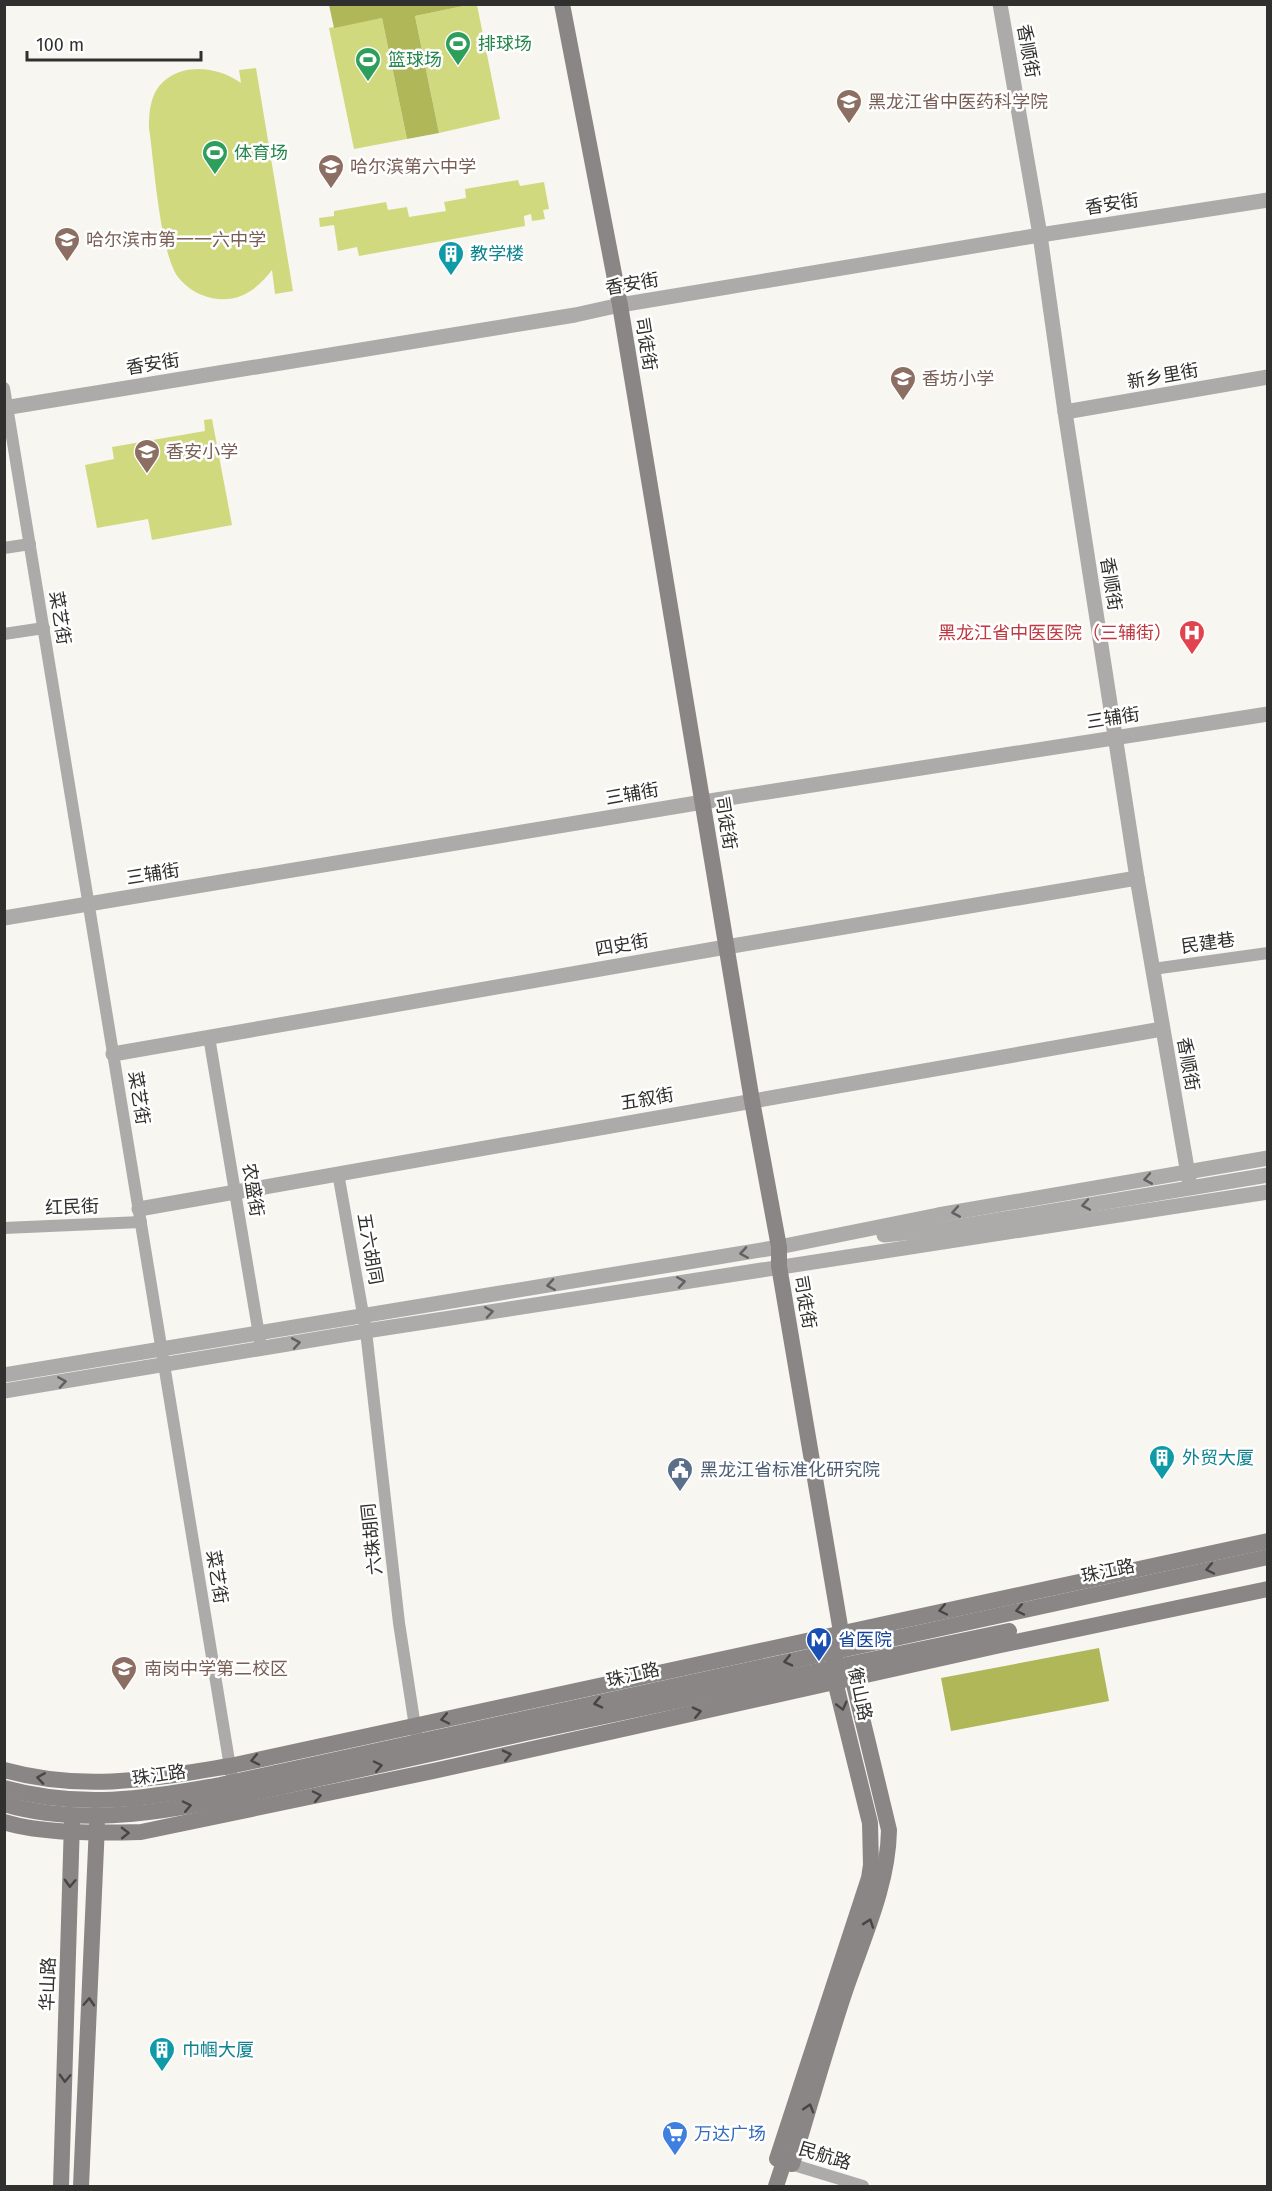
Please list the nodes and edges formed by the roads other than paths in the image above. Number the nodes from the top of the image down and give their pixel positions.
1 (562, 4) edge
2 (1000, 4) edge
3 (1268, 200) edge
4 (1040, 235) junction
5 (620, 305) junction
6 (1268, 377) edge
7 (4, 388) edge
8 (6, 408) edge
9 (1065, 412) junction
10 (30, 544) junction
11 (4, 548) edge
12 (44, 628) junction
13 (4, 634) edge
14 (1268, 714) edge
15 (1115, 737) junction
16 (703, 802) junction
17 (1137, 878) junction
18 (89, 904) junction
19 (4, 918) edge
20 (726, 947) junction
21 (1268, 953) edge
22 (1153, 969) junction
23 (1162, 1029) junction
24 (209, 1037) junction
25 (114, 1054) junction
26 (752, 1101) junction
27 (1268, 1158) edge
28 (1188, 1172) junction
29 (338, 1173) junction
30 (1268, 1174) edge
31 (235, 1191) junction
32 (1268, 1192) edge
33 (1195, 1205) junction
34 (140, 1215) junction
35 (4, 1228) edge
36 (802, 1242) junction
37 (779, 1247) junction
38 (779, 1266) junction
39 (365, 1323) junction
40 (260, 1341) junction
41 (163, 1357) junction
42 (4, 1376) edge
43 (4, 1391) edge
44 (1268, 1541) edge
45 (1268, 1557) edge
46 (1268, 1577) edge
47 (1268, 1589) edge
48 (841, 1632) junction
49 (838, 1650) junction
50 (843, 1673) junction
51 (415, 1726) junction
52 (417, 1743) junction
53 (4, 1770) edge
54 (72, 1782) junction
55 (97, 1783) junction
56 (4, 1788) edge
57 (234, 1789) junction
58 (4, 1804) edge
59 (97, 1808) junction
60 (72, 1816) junction
61 (4, 1822) edge
62 (96, 1833) junction
63 (784, 2162) junction
64 (61, 2187) edge
65 (81, 2187) edge
66 (776, 2187) edge
67 (863, 2187) edge

1 - 5 main road, 司徒街
2 - 4 street, 香顺街
3 - 4 street, 香安街
4 - 5 street, 香安街
4 - 9 street, 香顺街
5 - 8 street, 香安街
5 - 16 main road, 司徒街
6 - 9 street, 新乡里街
7 - 8 street, 菜艺街
8 - 10 street, 菜艺街
9 - 15 street, 香顺街
10 - 11 street
10 - 12 street, 菜艺街
12 - 13 street
12 - 18 street, 菜艺街
14 - 15 street, 三辅街
15 - 16 street, 三辅街
15 - 17 street, 香顺街
16 - 18 street, 三辅街
16 - 20 main road, 司徒街
17 - 20 street, 四史街
17 - 22 street, 香顺街
18 - 19 street, 三辅街
18 - 25 street, 菜艺街
20 - 24 street, 四史街
20 - 26 main road, 司徒街
21 - 22 street, 民建巷
22 - 23 street, 香顺街
23 - 26 street, 五叙街
23 - 28 street, 香顺街
24 - 25 street, 四史街
24 - 31 street, 农盛街
25 - 34 street, 菜艺街
26 - 29 street, 五叙街
26 - 37 main road, 司徒街
27 - 28 street
28 - 33 street, 香顺街
28 -> 36 street
29 - 31 street, 五叙街
29 - 39 street, 五六胡同
30 -> 36 street, bridge
31 - 34 street, 五叙街
31 - 40 street, 农盛街
32 - 33 street
33 - 38 street
34 - 35 street, 红民街
34 - 41 street, 菜艺街
36 - 37 street
37 - 38 main road, 司徒街
37 -> 39 street
39 -> 38 street
38 - 48 main road, 司徒街
39 - 40 street
39 - 51 street, 六珠胡同
40 - 41 street
41 - 42 street
43 -> 41 street
41 - 57 street, 菜艺街
44 -> 48 main road, 珠江路
45 -> 49 main road, 珠江路
46 - 50 main road, 珠江路
47 - 50 main road, 珠江路
48 - 49 main road, 司徒街
48 -> 51 main road, 珠江路
49 - 50 main road, 衡山路
49 -> 52 main road, 珠江路
57 -> 50 main road, 珠江路
50 - 63 main road, 衡山路
51 - 52 street, 六珠胡同
51 -> 57 main road, 珠江路
52 - 57 main road, 珠江路
54 -> 53 main road, 珠江路
54 - 55 main road, 珠江路
54 - 60 main road, 华山路
55 - 57 main road, 珠江路
55 - 59 main road
56 - 60 main road, 珠江路
57 - 59 main road, 珠江路
62 -> 57 main road, 珠江路
58 - 60 main road, 珠江路
59 - 60 main road, 珠江路
59 - 62 main road
60 - 61 main road, 珠江路
60 - 62 main road, 珠江路
60 -> 64 main road, 华山路
65 -> 62 main road
63 - 66 main road, 衡山路
63 - 67 street, 民航路

